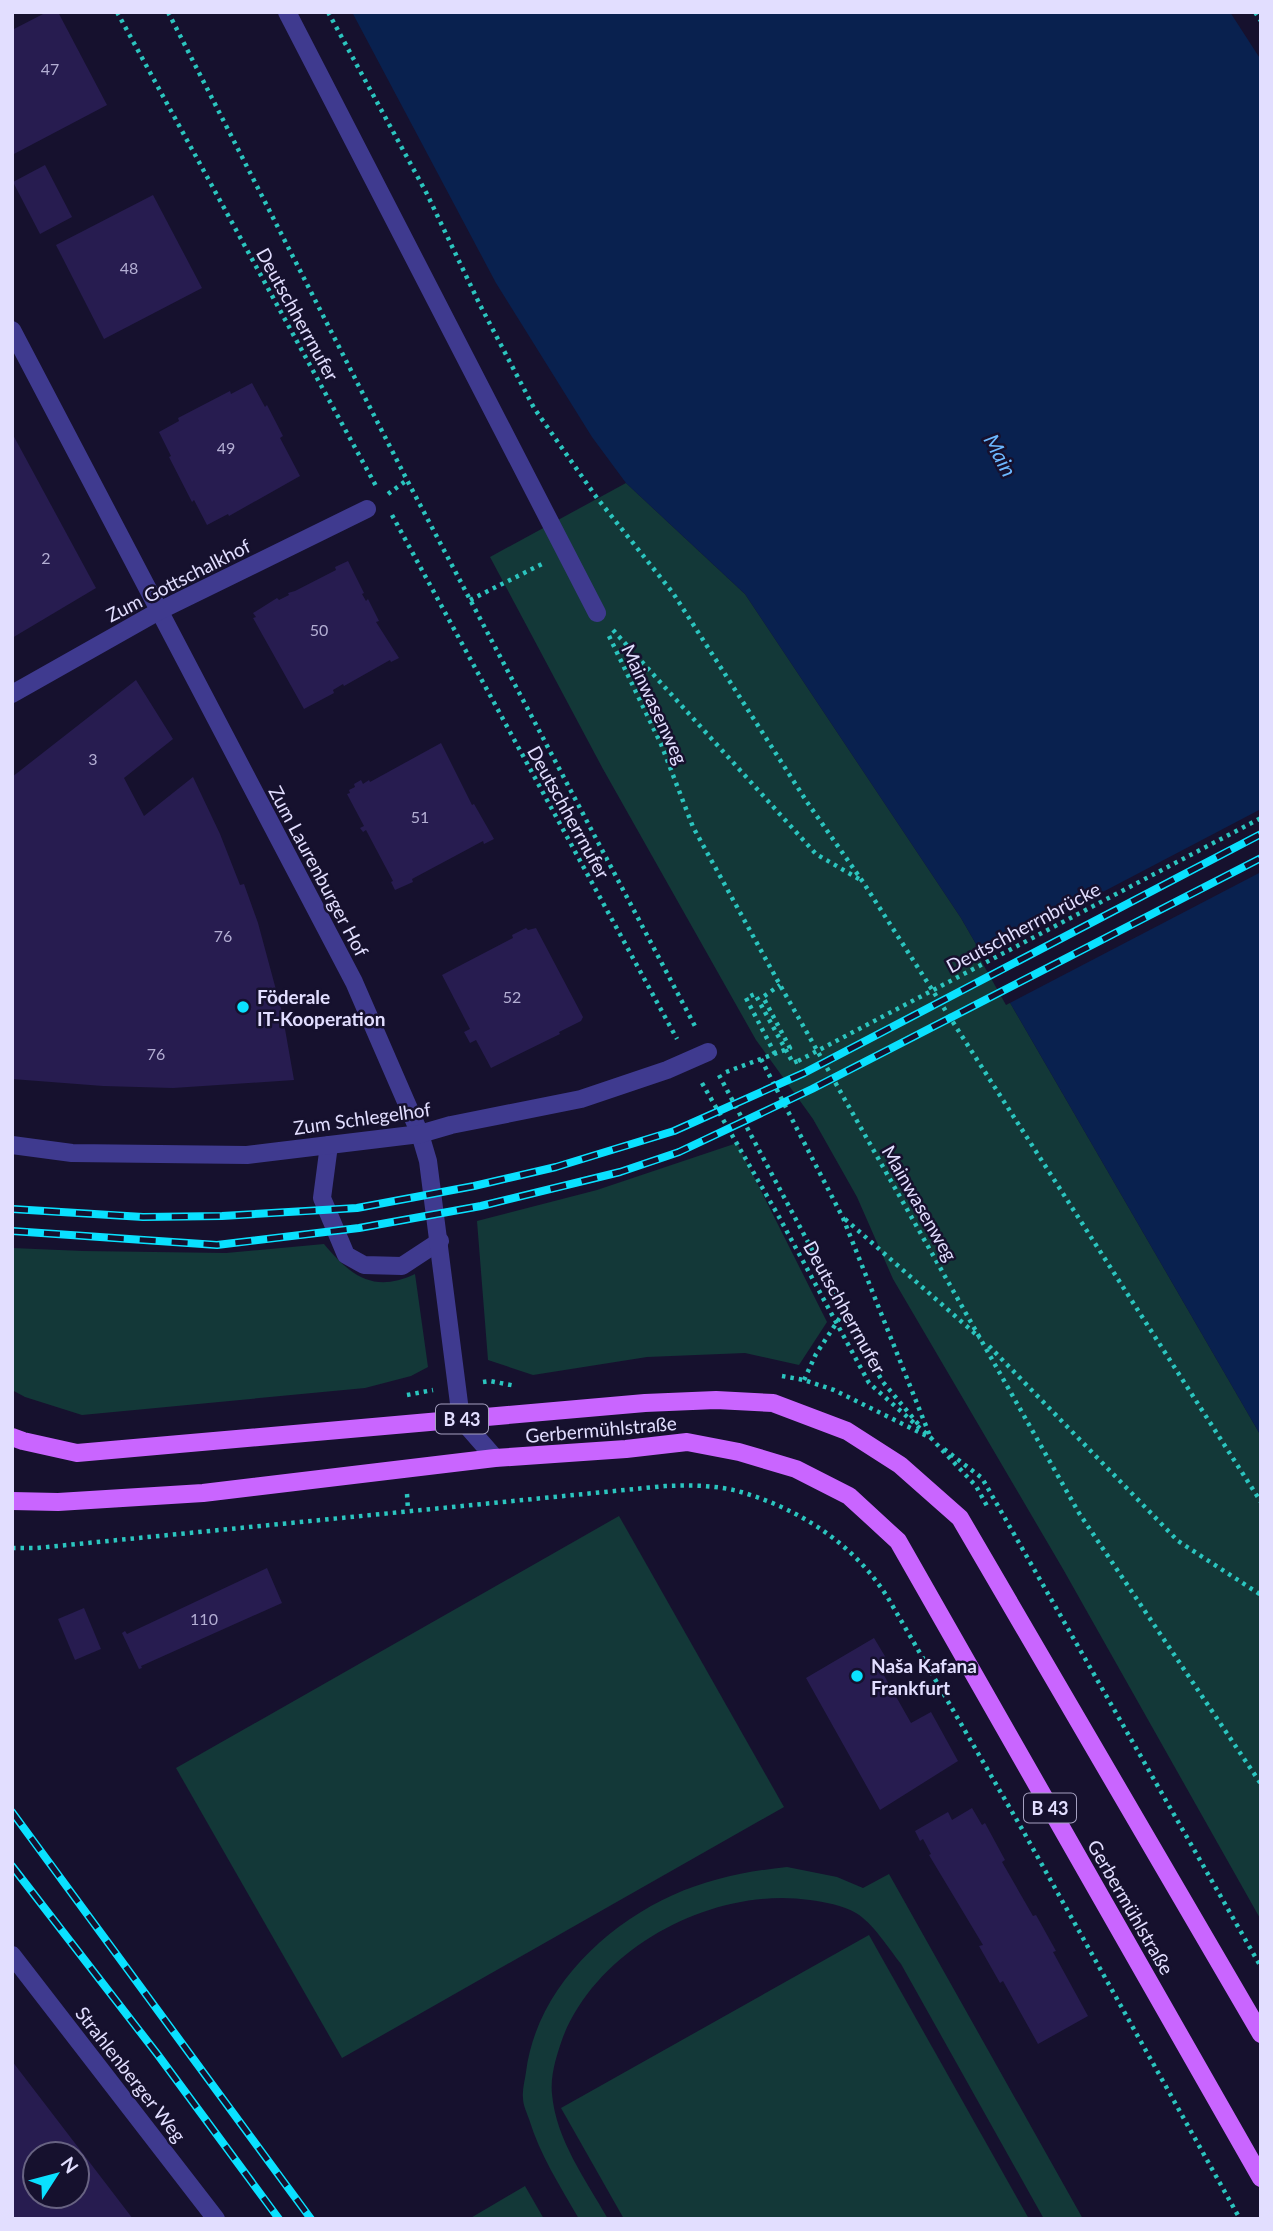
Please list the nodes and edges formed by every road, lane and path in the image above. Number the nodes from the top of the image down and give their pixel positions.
1 (117, 12) edge
2 (168, 12) edge
3 (287, 12) edge
4 (328, 12) edge
5 (1255, 12) edge
6 (1261, 21) edge
7 (12, 330) edge
8 (383, 498) dead end
9 (367, 509) dead end
10 (389, 510) dead end
11 (523, 573) dead end
12 (470, 600) junction
13 (159, 611) junction
14 (597, 613) junction
15 (12, 694) edge
16 (1261, 818) edge
17 (863, 881) junction
18 (780, 985) junction
19 (708, 1052) junction
20 (775, 1054) junction
21 (761, 1059) junction
22 (688, 1060) junction
23 (742, 1067) dead end
24 (419, 1134) junction
25 (12, 1145) edge
26 (329, 1145) junction
27 (843, 1218) junction
28 (440, 1241) junction
29 (844, 1313) junction
30 (836, 1324) junction
31 (983, 1340) junction
32 (461, 1419) junction
33 (12, 1437) edge
34 (930, 1438) junction
35 (495, 1458) junction
36 (12, 1500) edge
37 (1261, 1502) edge
38 (12, 1548) edge
39 (1261, 1595) edge
40 (1261, 1784) edge
41 (12, 1955) edge
42 (1261, 1967) edge
43 (1261, 2034) edge
44 (1261, 2178) edge
45 (216, 2219) edge
46 (1240, 2219) edge

1 - 8 path, Deutschherrnufer
2 - 12 path, Deutschherrnufer
3 - 14 street
4 - 17 path
5 - 6 path
7 - 13 street, Zum Laurenburger Hof
9 - 13 street, Zum Gottschalkhof
10 - 22 path, Deutschherrnufer
11 - 12 path
12 - 19 path, Deutschherrnufer
13 - 15 street, Zum Gottschalkhof
13 - 24 street, Zum Laurenburger Hof
14 - 17 path
14 - 18 path, Mainwasenweg
16 - 20 path, Deutschherrnbrücke, bridge
17 - 37 path
18 - 20 path
18 - 31 path, Mainwasenweg
19 - 22 street, Zum Schlegelhof
19 - 29 path, Deutschherrnufer
20 - 21 path
21 - 23 path
21 - 27 path
22 - 24 street, Zum Schlegelhof
22 - 30 path, Deutschherrnufer
24 - 26 street, Zum Schlegelhof
24 - 28 street, Zum Laurenburger Hof
25 - 26 street, Zum Schlegelhof
26 - 28 street
27 - 31 path
27 - 34 path
28 - 32 street, Zum Laurenburger Hof
29 - 30 path
29 - 34 path, Deutschherrnufer
30 - 34 path, Deutschherrnufer
30 - 34 path
31 - 39 path
31 - 40 path, Mainwasenweg
32 - 33 main road, Gerbermühlstraße / B 43
32 - 35 street
32 - 43 main road, Gerbermühlstraße / B 43
34 - 42 path
35 - 36 main road, Gerbermühlstraße / B 43
35 - 44 main road, Gerbermühlstraße / B 43
38 - 46 path
41 - 45 street, Strahlenberger Weg

